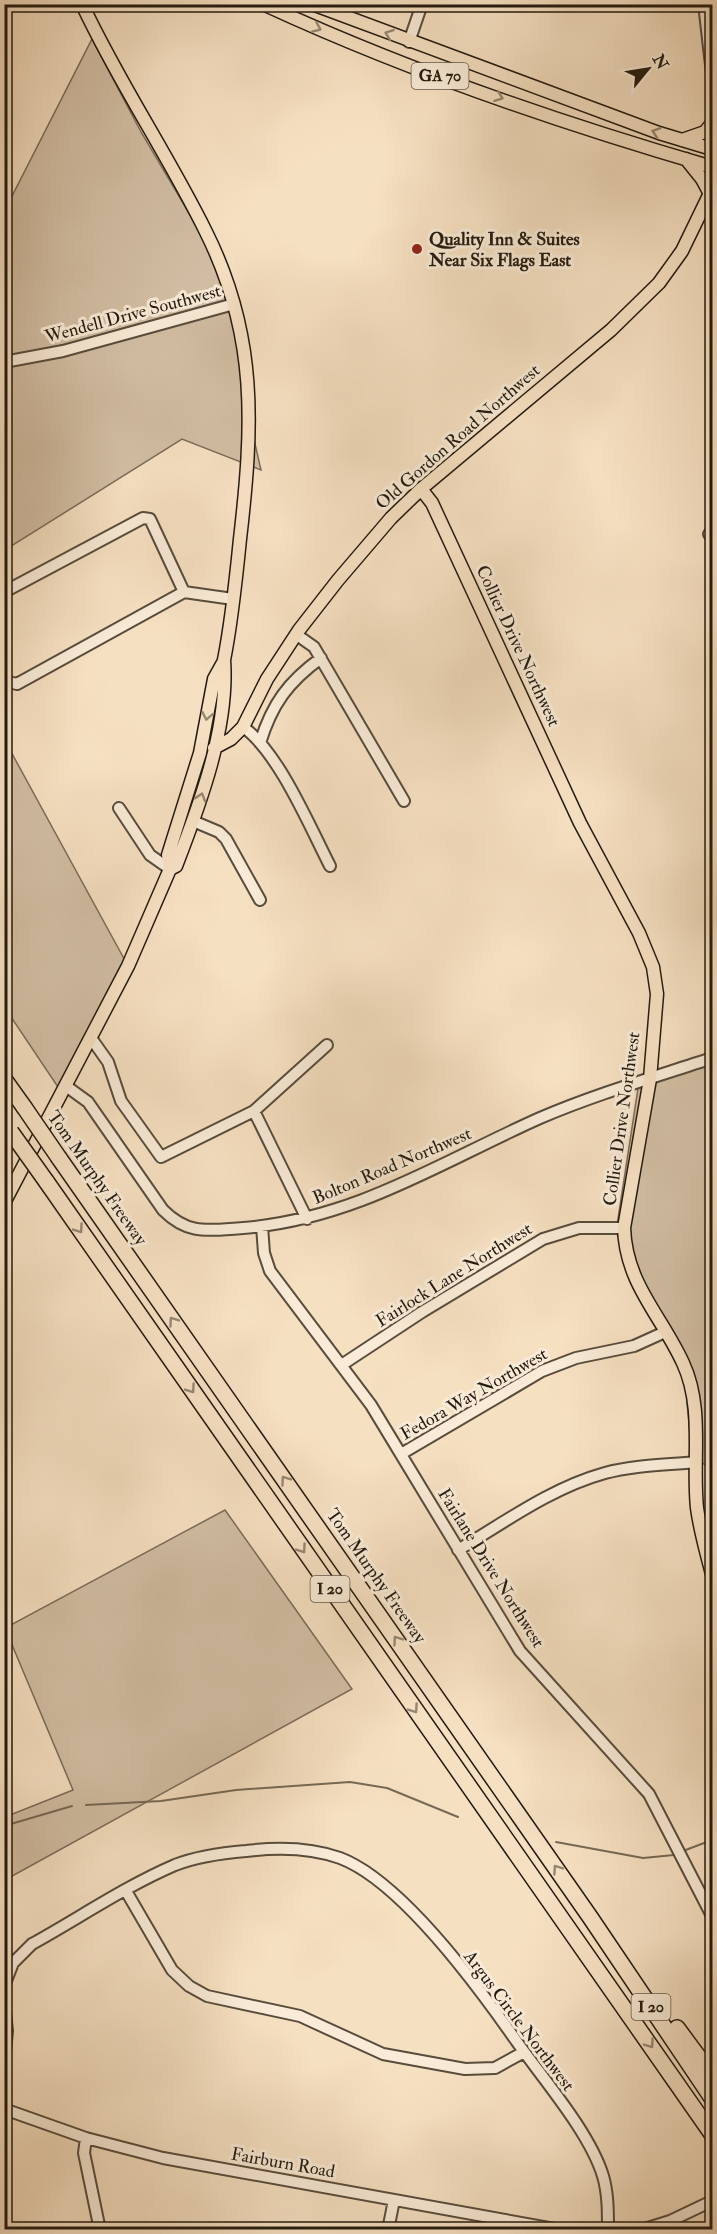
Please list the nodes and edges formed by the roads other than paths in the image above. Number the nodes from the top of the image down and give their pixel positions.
1 (82, 4) edge
2 (89, 4) edge
3 (263, 4) edge
4 (312, 4) edge
5 (422, 4) edge
6 (704, 4) edge
7 (89, 18) junction
8 (410, 42) junction
9 (712, 74) edge
10 (712, 123) edge
11 (682, 140) junction
12 (712, 149) edge
13 (686, 159) junction
14 (712, 167) edge
15 (711, 192) edge
16 (234, 304) junction
17 (4, 362) edge
18 (421, 489) junction
19 (4, 592) edge
20 (184, 592) junction
21 (233, 599) junction
22 (297, 635) junction
23 (321, 658) junction
24 (224, 660) junction
25 (4, 676) edge
26 (243, 727) junction
27 (260, 743) junction
28 (214, 748) junction
29 (404, 801) dead end
30 (119, 807) dead end
31 (193, 821) junction
32 (330, 866) dead end
33 (170, 868) junction
34 (260, 900) dead end
35 (91, 1038) junction
36 (327, 1045) dead end
37 (712, 1058) edge
38 (4, 1079) edge
39 (650, 1079) junction
40 (66, 1086) junction
41 (254, 1111) junction
42 (8, 1127) edge
43 (4, 1203) edge
44 (307, 1220) junction
45 (262, 1226) junction
46 (624, 1228) junction
47 (665, 1332) junction
48 (343, 1364) junction
49 (401, 1454) junction
50 (696, 1462) junction
51 (459, 1550) junction
52 (712, 1574) edge
53 (126, 1891) junction
54 (712, 1916) edge
55 (590, 1917) junction
56 (4, 1986) edge
57 (4, 2002) edge
58 (524, 2052) junction
59 (4, 2061) edge
60 (712, 2075) edge
61 (712, 2098) edge
62 (4, 2109) edge
63 (712, 2134) edge
64 (86, 2138) junction
65 (394, 2199) junction
66 (712, 2201) edge
67 (100, 2229) edge
68 (388, 2229) edge
69 (560, 2229) edge
70 (608, 2229) edge
71 (641, 2229) edge

1 - 7 main road
2 - 7 main road
3 -> 13 main road, GA 70
8 -> 4 main road, GA 70
5 - 8 street
6 - 9 street
7 - 16 main road
11 -> 8 main road, GA 70
10 - 11 main road
11 - 12 main road, GA 70
13 - 14 main road, GA 70
13 - 15 main road
15 - 18 main road, Old Gordon Road Northwest
16 - 17 street, Wendell Drive Southwest
16 - 21 main road
18 - 22 main road, Old Gordon Road Northwest
18 - 39 main road, Collier Drive Northwest
19 - 20 street
20 - 21 street
20 - 25 street
21 - 24 main road
22 - 23 street
22 - 26 main road, Old Gordon Road Northwest
23 - 27 street
23 - 29 street
24 - 28 main road
24 -> 33 main road
26 - 27 street
26 - 28 main road, Old Gordon Road Northwest
27 - 32 street
31 -> 28 main road
30 - 33 street
31 - 33 main road
31 - 34 street
33 - 35 main road
35 - 40 main road
35 - 41 street
36 - 41 street
37 - 39 street, Bolton Road Northwest
55 -> 38 highway, Tom Murphy Freeway / I 20, bridge
39 - 44 street, Bolton Road Northwest
39 - 46 main road, Collier Drive Northwest
40 - 43 main road
40 - 45 street, Bolton Road Northwest
41 - 44 street
42 -> 63 highway, I 20, bridge
44 - 45 street, Bolton Road Northwest
45 - 48 street, Fairlane Drive Northwest
46 - 47 main road, Collier Drive Northwest
46 - 48 street, Fairlock Lane Northwest
47 - 49 street, Fedora Way Northwest
47 - 50 main road, Collier Drive Northwest
48 - 49 street, Fairlane Drive Northwest
49 - 51 street, Fairlane Drive Northwest
50 - 51 street
50 - 52 main road, Collier Drive Northwest
51 - 54 street, Fairlane Drive Northwest
53 - 56 street, Argus Circle Northwest
53 - 58 street
53 - 58 street, Argus Circle Northwest
55 - 60 highway
55 - 61 highway, Tom Murphy Freeway / I 20
57 - 59 street
58 - 70 street, Argus Circle Northwest
62 - 64 street, Fairburn Road
64 - 65 street, Fairburn Road
64 - 67 street
65 - 68 street
65 - 69 street, Fairburn Road
66 - 71 street

